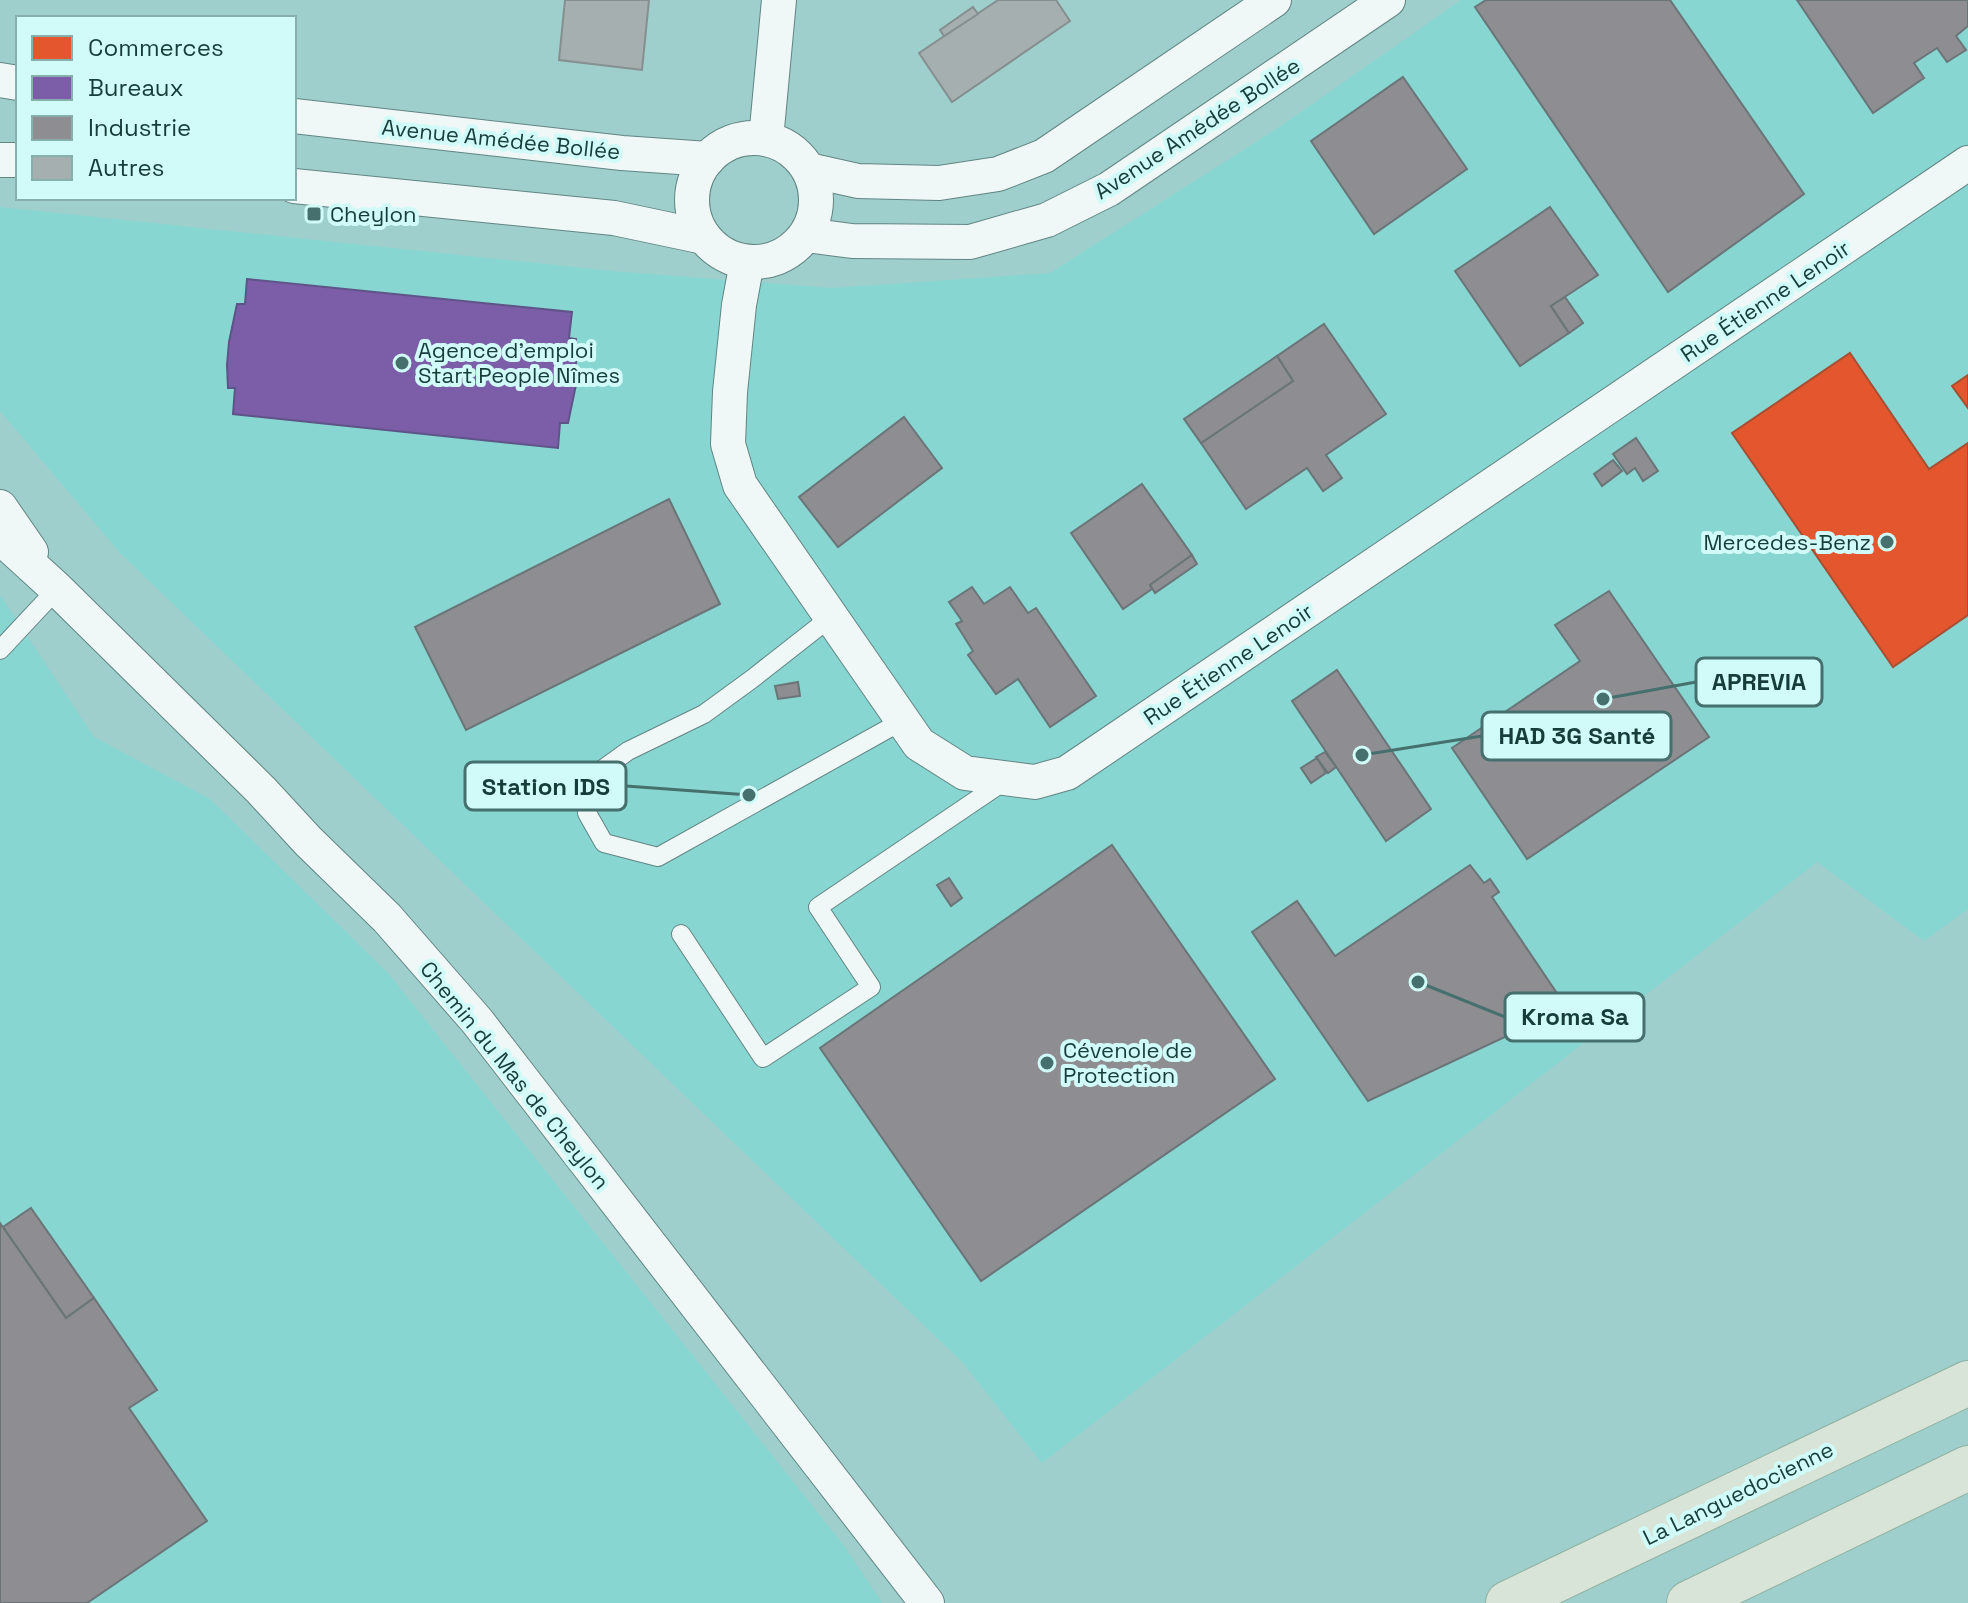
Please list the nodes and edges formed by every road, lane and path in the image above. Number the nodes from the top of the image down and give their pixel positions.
1 (779, 0) edge
2 (1274, 0) edge
3 (1388, 0) edge
4 (296, 116) edge
5 (766, 139) junction
6 (708, 159) junction
7 (1968, 163) edge
8 (809, 170) junction
9 (296, 186) edge
10 (806, 235) junction
11 (704, 237) junction
12 (747, 262) junction
13 (0, 507) edge
14 (0, 537) edge
15 (57, 589) junction
16 (831, 617) junction
17 (0, 650) edge
18 (902, 721) junction
19 (1009, 779) junction
20 (681, 934) dead end
21 (1968, 1383) edge
22 (1968, 1468) edge
23 (927, 1603) edge
24 (1508, 1603) edge
25 (1689, 1603) edge

1 - 5 street
2 - 8 street
3 - 10 street, Avenue Amédée Bollée
4 - 6 street, Avenue Amédée Bollée
5 - 6 street
5 - 8 street
6 - 11 street
7 - 19 street, Rue Étienne Lenoir
8 - 10 street
9 - 11 street
10 - 12 street
11 - 12 street
12 - 16 street, Rue Étienne Lenoir
13 - 15 street, Chemin du Mas de Cheylon
14 - 15 street, Chemin du Mas de Cheylon
15 - 17 lane
15 - 23 street, Chemin du Mas de Cheylon
16 - 18 street, Rue Étienne Lenoir
16 - 18 lane
18 - 19 street, Rue Étienne Lenoir
19 - 20 lane
21 - 24 highway, La Languedocienne
22 - 25 highway

